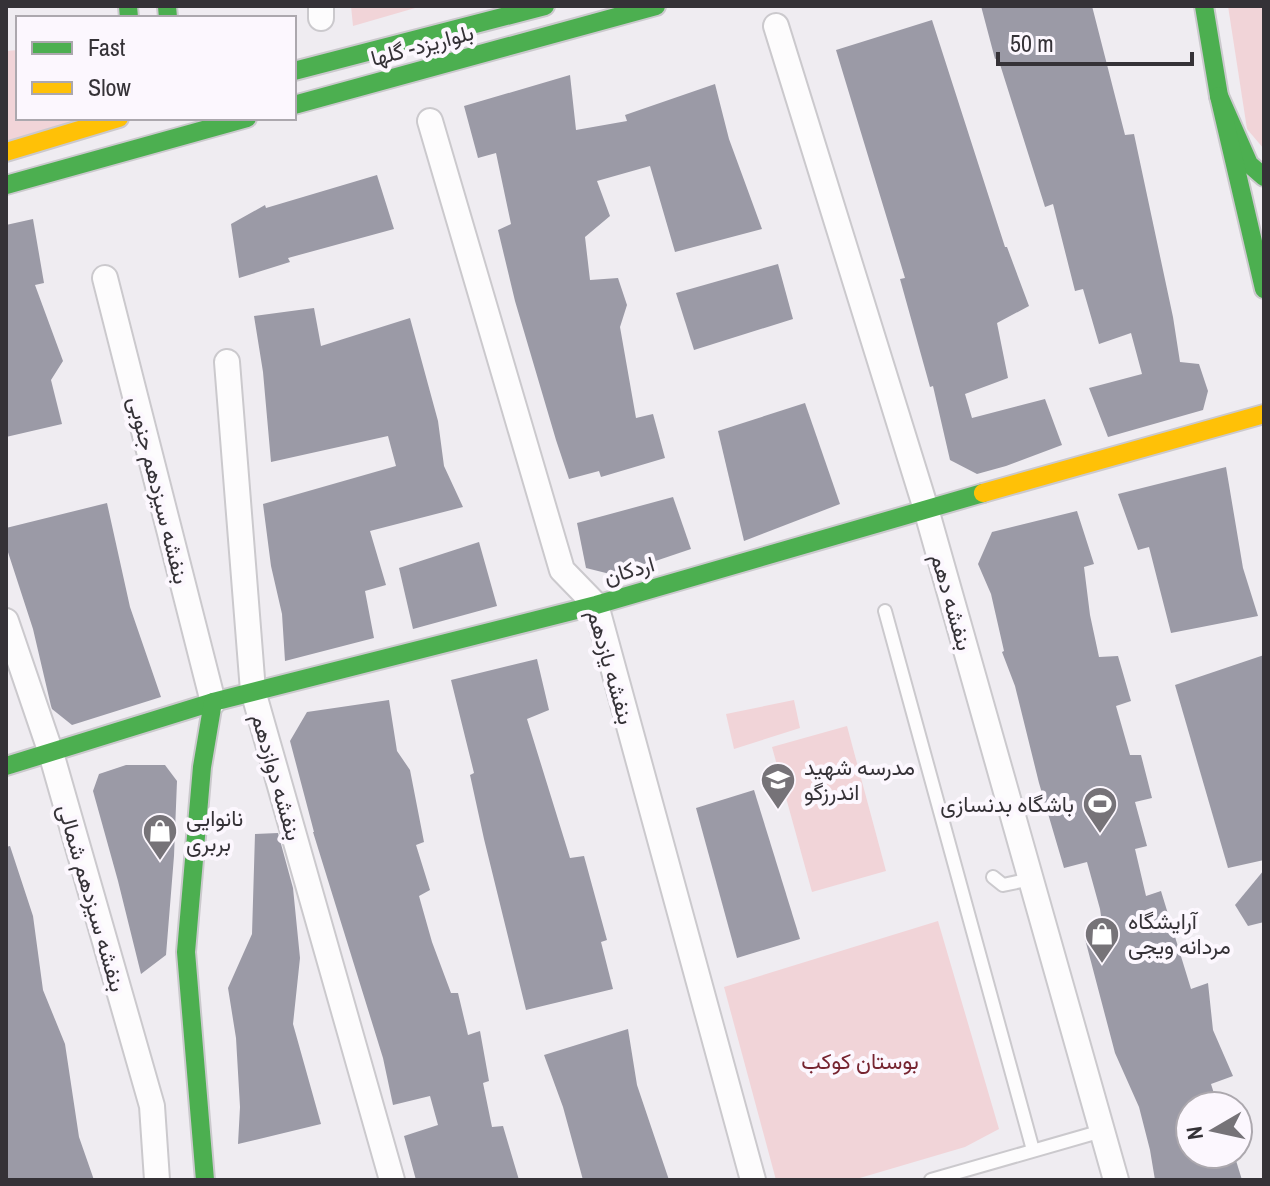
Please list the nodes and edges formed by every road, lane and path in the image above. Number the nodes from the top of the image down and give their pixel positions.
1 (545, 6) edge
2 (656, 6) edge
3 (1203, 7) edge
4 (776, 26) dead end
5 (296, 70) edge
6 (1219, 96) junction
7 (296, 104) edge
8 (112, 120) edge
9 (168, 120) edge
10 (237, 120) edge
11 (430, 121) dead end
12 (156, 136) junction
13 (6, 152) edge
14 (1264, 177) edge
15 (6, 185) edge
16 (105, 278) dead end
17 (1264, 289) edge
18 (227, 362) dead end
19 (1264, 414) edge
20 (926, 509) junction
21 (596, 605) junction
22 (885, 611) dead end
23 (6, 621) edge
24 (253, 691) junction
25 (213, 702) junction
26 (51, 753) junction
27 (6, 766) edge
28 (993, 877) dead end
29 (1031, 879) junction
30 (1102, 1131) junction
31 (1033, 1150) junction
32 (157, 1180) edge
33 (205, 1180) edge
34 (392, 1180) edge
35 (753, 1180) edge
36 (931, 1180) edge
37 (1116, 1180) edge

1 - 5 street
2 - 7 street, بلواریزد- گلها
3 - 6 street
4 - 20 street, بنفشه دهم
6 - 14 street
6 - 17 street
8 - 13 street
9 - 12 street
10 - 12 street
11 - 21 street, بنفشه یازدهم
12 - 15 street
16 - 25 street, بنفشه سیزدهم جنوبی
18 - 24 street, بنفشه دوازدهم
19 - 20 street, اردکان
20 - 21 street, اردکان
20 - 29 street, بنفشه دهم
21 - 24 street, اردکان
21 - 35 street, بنفشه یازدهم
22 - 31 lane
23 - 26 street, بنفشه سیزدهم شمالی
24 - 25 street, اردکان
24 - 34 street, بنفشه دوازدهم
25 - 26 street, اردکان
25 - 33 street
26 - 27 street, اردکان
26 - 32 street, بنفشه سیزدهم شمالی
28 - 29 lane
29 - 30 street, بنفشه دهم
30 - 31 lane
30 - 37 street, بنفشه دهم
31 - 36 lane

